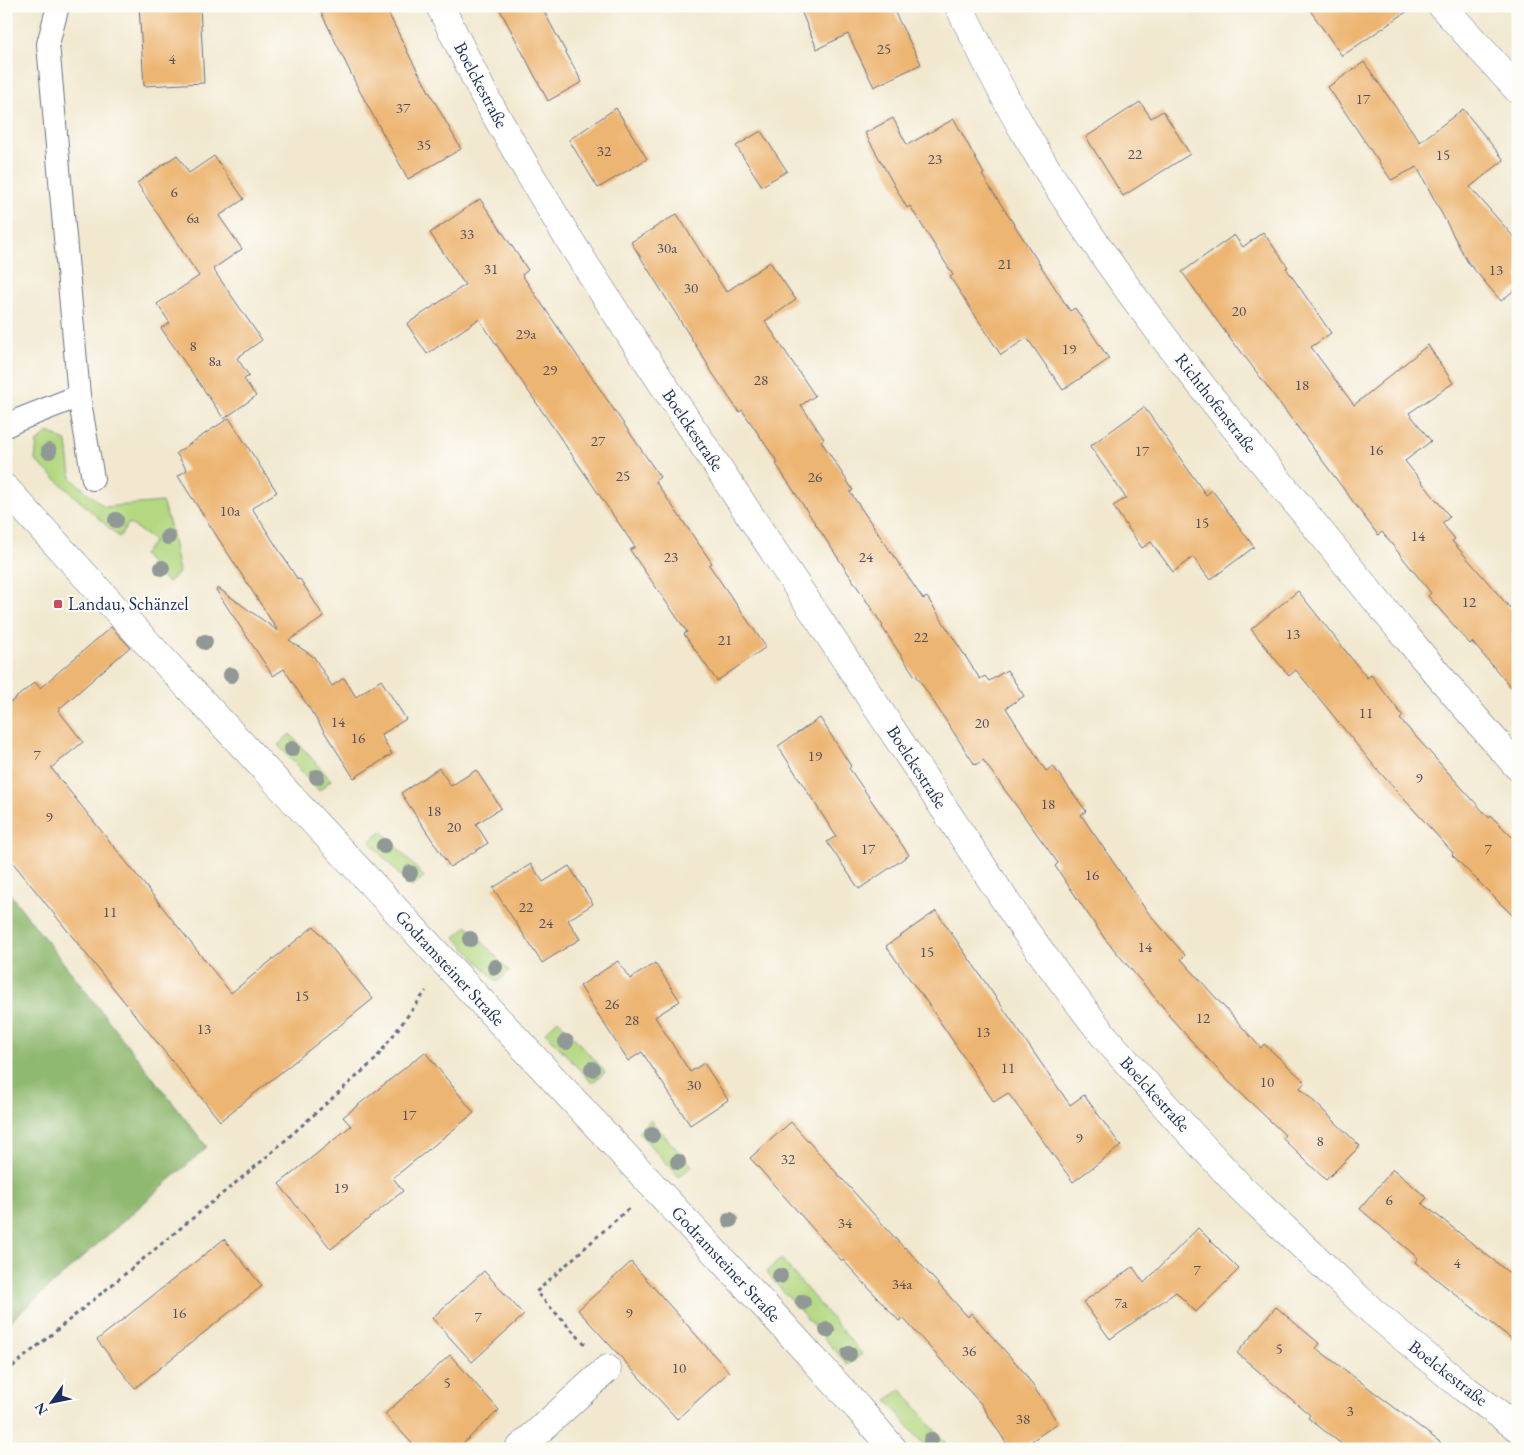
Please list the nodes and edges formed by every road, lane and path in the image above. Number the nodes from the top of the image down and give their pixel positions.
1 (58, 6) edge
2 (440, 6) edge
3 (959, 6) edge
4 (1442, 6) edge
5 (1518, 90) edge
6 (79, 396) junction
7 (6, 426) edge
8 (93, 478) dead end
9 (6, 489) edge
10 (1518, 767) edge
11 (430, 984) dead end
12 (631, 1206) dead end
13 (608, 1369) joint
14 (6, 1372) edge
15 (1518, 1428) edge
16 (519, 1449) edge
17 (892, 1449) edge

1 - 6 lane
2 - 15 street, Boelckestraße
3 - 10 street, Richthofenstraße
4 - 5 street
6 - 7 lane
6 - 8 lane
9 - 17 street, Godramsteiner Straße
11 - 14 path
12 - 13 path
13 - 16 street

